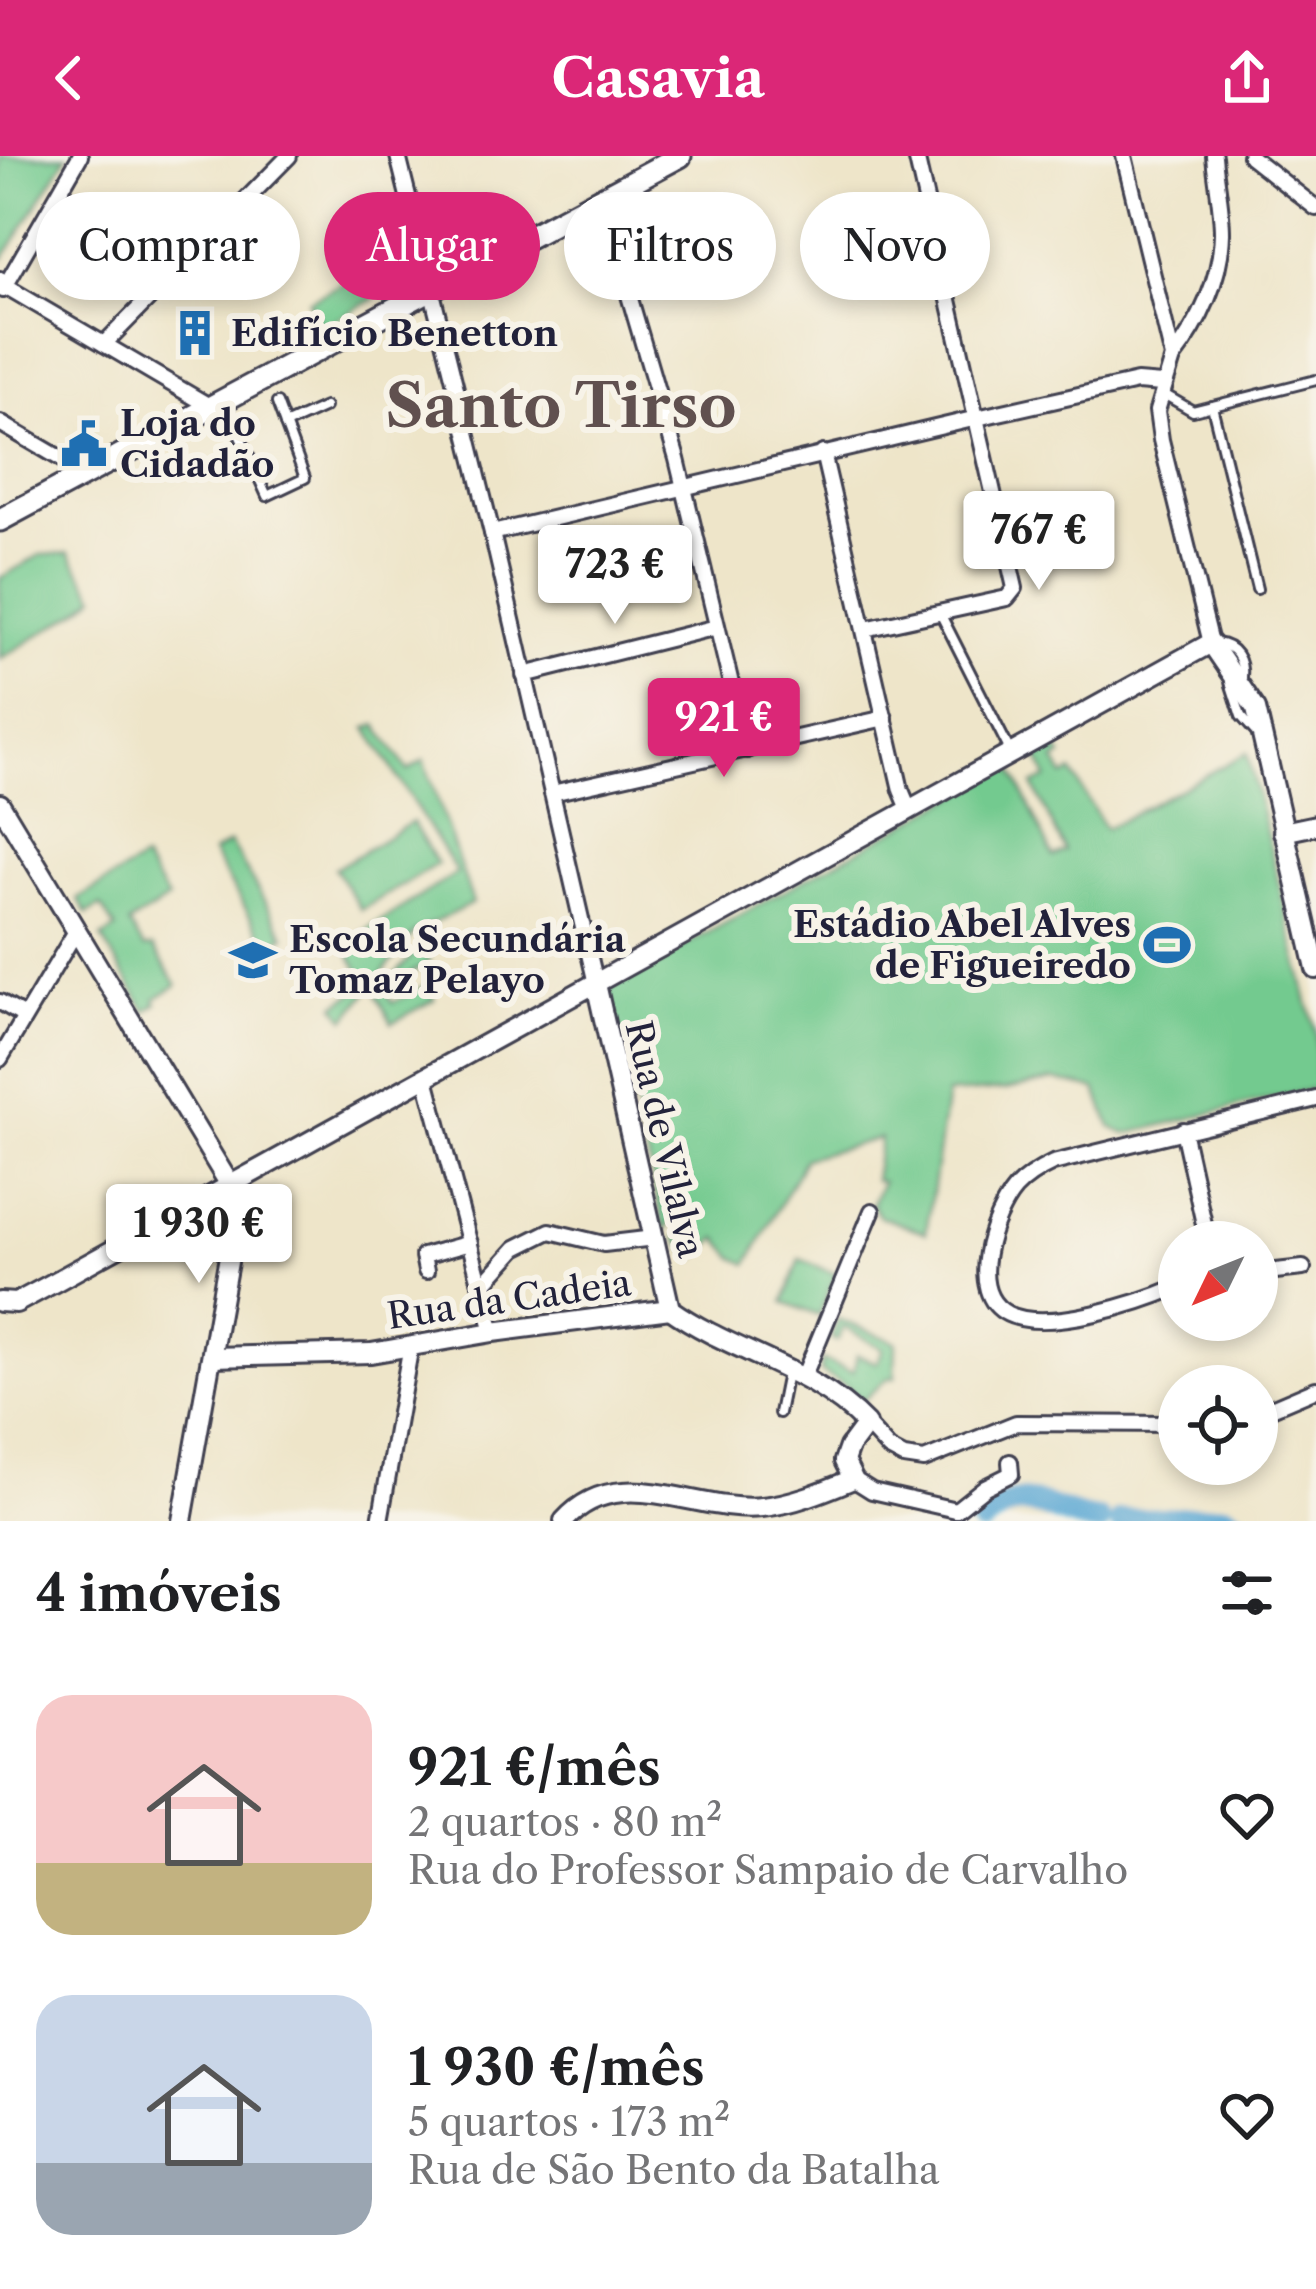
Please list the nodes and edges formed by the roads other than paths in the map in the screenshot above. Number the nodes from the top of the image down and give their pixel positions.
1 (80, 156) edge
2 (289, 156) edge
3 (398, 156) edge
4 (680, 156) edge
5 (916, 156) edge
6 (1124, 156) edge
7 (1214, 156) edge
8 (1250, 156) edge
9 (407, 192) edge
10 (615, 192) edge
11 (1316, 208) edge
12 (2, 286) edge
13 (409, 300) edge
14 (433, 300) edge
15 (630, 300) edge
16 (104, 344) junction
17 (1173, 358) junction
18 (1316, 380) edge
19 (1162, 388) junction
20 (217, 403) junction
21 (277, 403) dead end
22 (325, 406) dead end
23 (1212, 406) junction
24 (976, 418) junction
25 (0, 423) edge
26 (285, 425) junction
27 (824, 453) junction
28 (87, 473) junction
29 (684, 488) junction
30 (0, 520) edge
31 (492, 533) junction
32 (1257, 589) dead end
33 (941, 613) junction
34 (717, 627) junction
35 (865, 629) junction
36 (1210, 643) junction
37 (1229, 668) junction
38 (524, 675) junction
39 (1242, 686) junction
40 (885, 718) junction
41 (1265, 742) junction
42 (747, 750) junction
43 (1011, 753) junction
44 (552, 794) junction
45 (0, 804) edge
46 (909, 809) junction
47 (1316, 825) edge
48 (1283, 832) junction
49 (76, 931) junction
50 (1316, 969) edge
51 (596, 983) junction
52 (0, 1001) edge
53 (24, 1016) junction
54 (0, 1059) edge
55 (426, 1078) junction
56 (1316, 1099) edge
57 (1183, 1130) junction
58 (231, 1184) junction
59 (202, 1199) junction
60 (872, 1211) dead end
61 (1203, 1221) edge
62 (237, 1225) junction
63 (654, 1238) junction
64 (470, 1243) junction
65 (1303, 1268) dead end
66 (426, 1271) dead end
67 (1278, 1271) edge
68 (482, 1286) junction
69 (1158, 1293) edge
70 (0, 1304) edge
71 (670, 1309) junction
72 (493, 1332) junction
73 (411, 1346) junction
74 (213, 1357) junction
75 (795, 1375) junction
76 (1316, 1389) edge
77 (1278, 1405) edge
78 (779, 1413) dead end
79 (866, 1424) junction
80 (1158, 1424) edge
81 (1010, 1462) dead end
82 (853, 1479) junction
83 (958, 1516) edge
84 (182, 1521) edge
85 (380, 1521) edge
86 (564, 1521) edge

1 - 12 street
2 - 16 street
3 - 9 street
4 - 10 main road
5 - 24 street
6 - 17 street
7 - 17 street
8 - 11 street
12 - 16 street
13 - 20 main road
14 - 31 street
15 - 29 street
16 - 20 street
17 - 19 street
18 - 23 lane
19 - 23 lane
19 - 24 street
19 - 36 street
20 - 26 lane
20 - 28 main road
21 - 26 lane
22 - 26 lane
23 - 32 lane
24 - 27 street
24 - 33 street
25 - 28 street
27 - 29 street
27 - 35 street
28 - 30 main road
29 - 31 street
29 - 34 street
31 - 38 street
33 - 35 street
33 - 43 lane
34 - 38 street
34 - 42 street
35 - 40 street
36 - 37 street
36 - 39 lane
36 - 43 street
37 - 39 street
37 - 41 lane
38 - 44 street
39 - 41 street
40 - 42 street
40 - 46 street
41 - 48 street
42 - 44 street
43 - 46 street
44 - 51 street
45 - 49 street
46 - 51 street
47 - 48 street
48 - 50 street
49 - 53 street
49 - 58 street
51 - 55 street
51 - 63 street, Rua de Vilalva
52 - 53 street
53 - 54 street
55 - 58 street
55 - 64 street
56 - 57 street
57 - 61 street
57 - 69 street
58 - 59 street
58 - 62 street
59 - 62 street
59 - 70 street
60 - 75 street
62 - 74 street
63 - 68 street
63 - 71 street, Rua de Vilalva
64 - 66 street
64 - 68 street
65 - 67 street
68 - 72 street
71 - 72 street, Rua da Cadeia
71 - 75 street
72 - 73 street, Rua da Cadeia
73 - 74 street, Rua da Cadeia
73 - 85 street
74 - 84 street
75 - 78 lane
75 - 79 street
76 - 77 street
79 - 80 street
79 - 82 street
81 - 83 street
82 - 83 street
82 - 86 street

